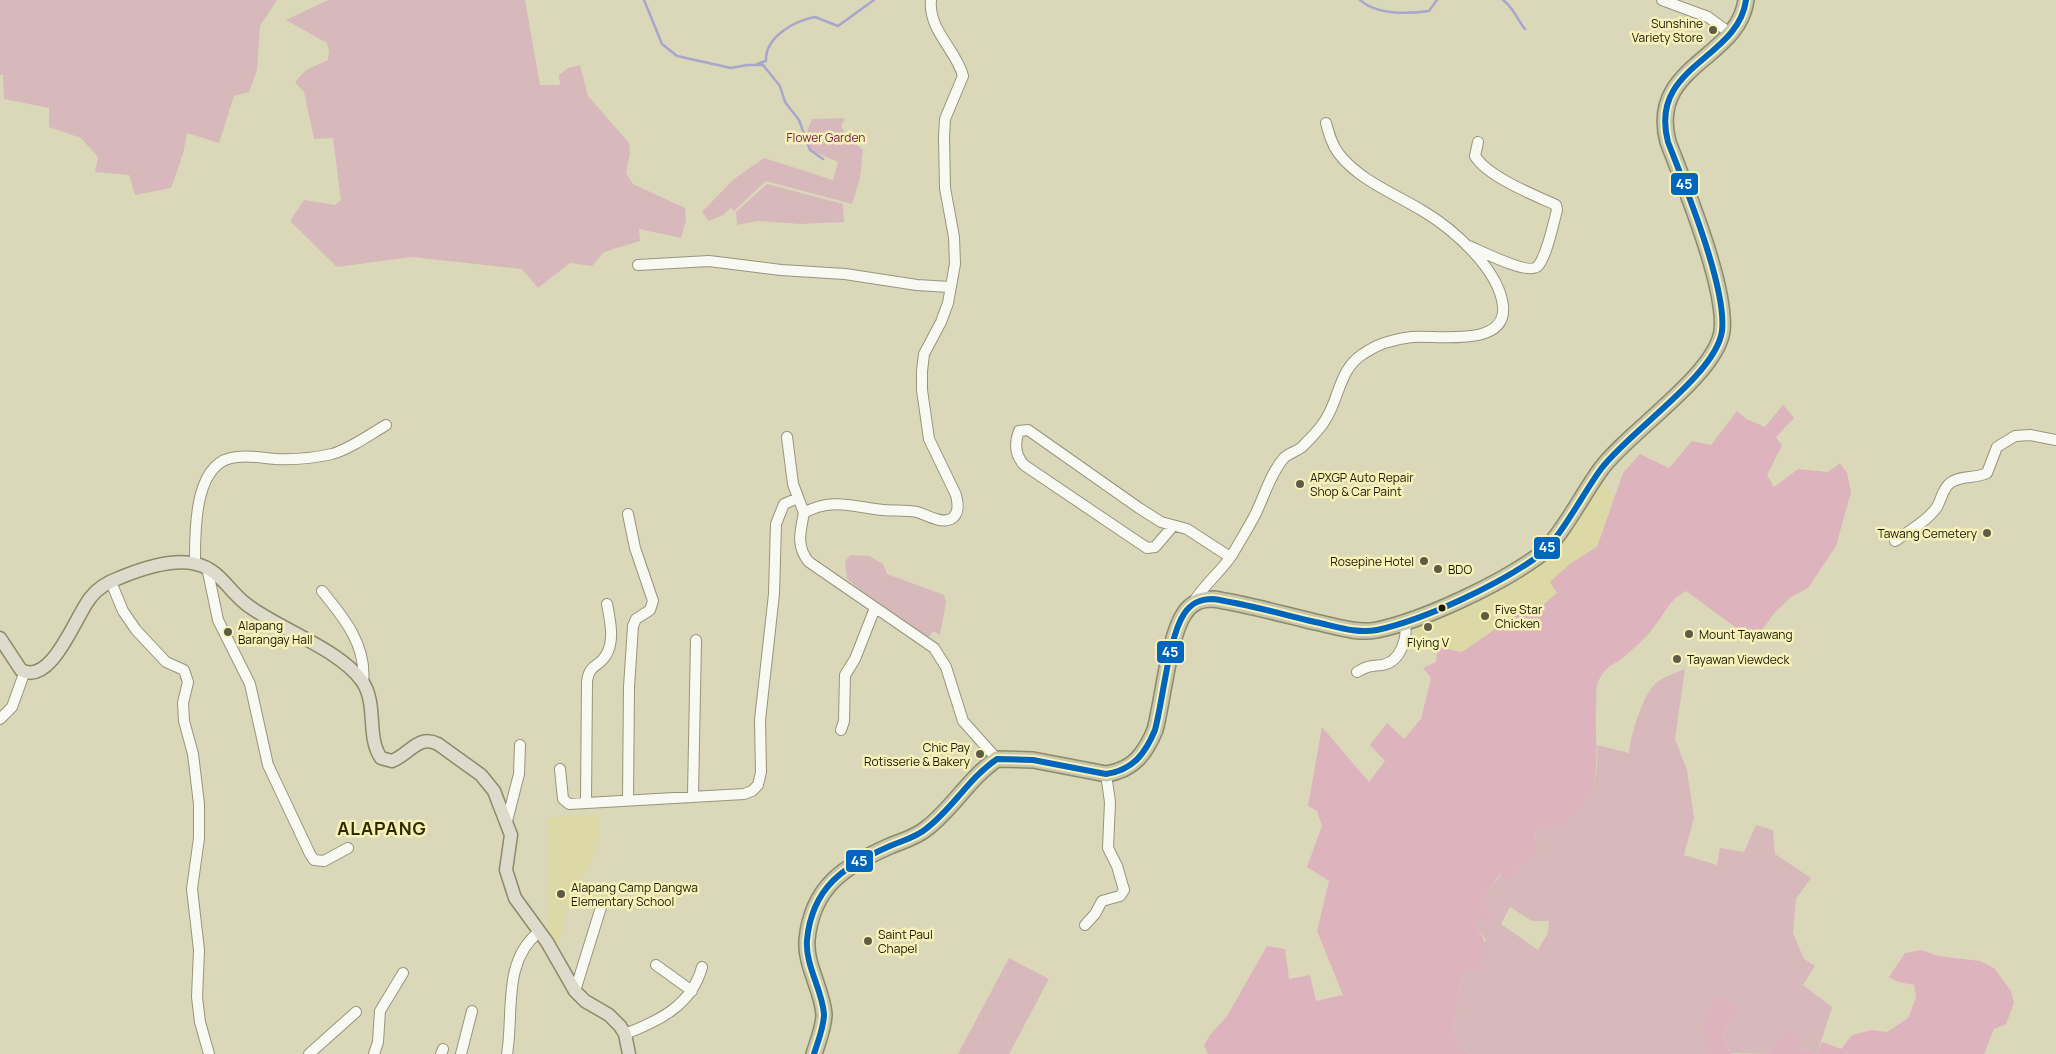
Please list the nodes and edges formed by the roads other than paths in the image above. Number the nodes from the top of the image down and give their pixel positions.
1 (931, 0) edge
2 (1662, 0) edge
3 (1746, 0) edge
4 (1730, 32) junction
5 (1326, 123) dead end
6 (1478, 142) dead end
7 (1465, 244) junction
8 (1481, 251) junction
9 (1484, 264) junction
10 (638, 265) dead end
11 (950, 287) junction
12 (386, 426) dead end
13 (787, 437) dead end
14 (2056, 440) edge
15 (798, 498) junction
16 (804, 513) junction
17 (628, 514) dead end
18 (1173, 526) junction
19 (1895, 541) dead end
20 (1230, 557) junction
21 (201, 566) junction
22 (110, 582) junction
23 (322, 592) dead end
24 (607, 604) dead end
25 (1192, 605) junction
26 (875, 608) junction
27 (1404, 621) junction
28 (0, 638) edge
29 (696, 640) dead end
30 (24, 672) junction
31 (1357, 672) dead end
32 (363, 683) junction
33 (0, 719) edge
34 (840, 730) dead end
35 (520, 745) dead end
36 (997, 759) junction
37 (560, 768) dead end
38 (1106, 774) junction
39 (693, 796) junction
40 (628, 800) junction
41 (586, 803) junction
42 (506, 821) junction
43 (348, 848) dead end
44 (602, 904) dead end
45 (1085, 925) dead end
46 (539, 932) junction
47 (656, 965) dead end
48 (702, 967) dead end
49 (403, 973) dead end
50 (692, 990) junction
51 (575, 991) junction
52 (472, 1011) dead end
53 (356, 1012) dead end
54 (625, 1034) junction
55 (209, 1054) edge
56 (309, 1054) edge
57 (374, 1054) edge
58 (461, 1054) edge
59 (507, 1054) edge
60 (629, 1054) edge
61 (814, 1054) edge

1 - 11 street
2 - 4 street
3 - 4 highway
4 - 27 highway
5 - 7 street
6 - 8 street
7 - 8 street
7 - 9 street
8 - 9 street
9 - 20 street
10 - 11 street
11 - 16 street
12 - 21 street
13 - 15 street
14 - 19 street
15 - 16 street
15 - 39 street
16 - 26 street
17 - 40 street
18 - 18 street
18 - 20 street
20 - 25 street
21 - 22 main road
21 - 32 main road
21 - 43 street
22 - 30 main road
22 - 55 street
23 - 32 street
24 - 41 street
25 - 27 highway
25 - 38 highway
26 - 34 street
26 - 36 street
27 - 31 street
28 - 30 main road
29 - 39 street
30 - 33 street
32 - 42 main road
35 - 42 street
36 - 38 highway
36 - 61 highway
37 - 41 street
38 - 45 street
39 - 40 street
40 - 41 street
42 - 46 main road
44 - 51 street
46 - 51 main road
46 - 59 street
47 - 50 street
48 - 50 street
49 - 57 street
50 - 54 street
51 - 54 main road
52 - 58 street
53 - 56 street
54 - 60 main road

